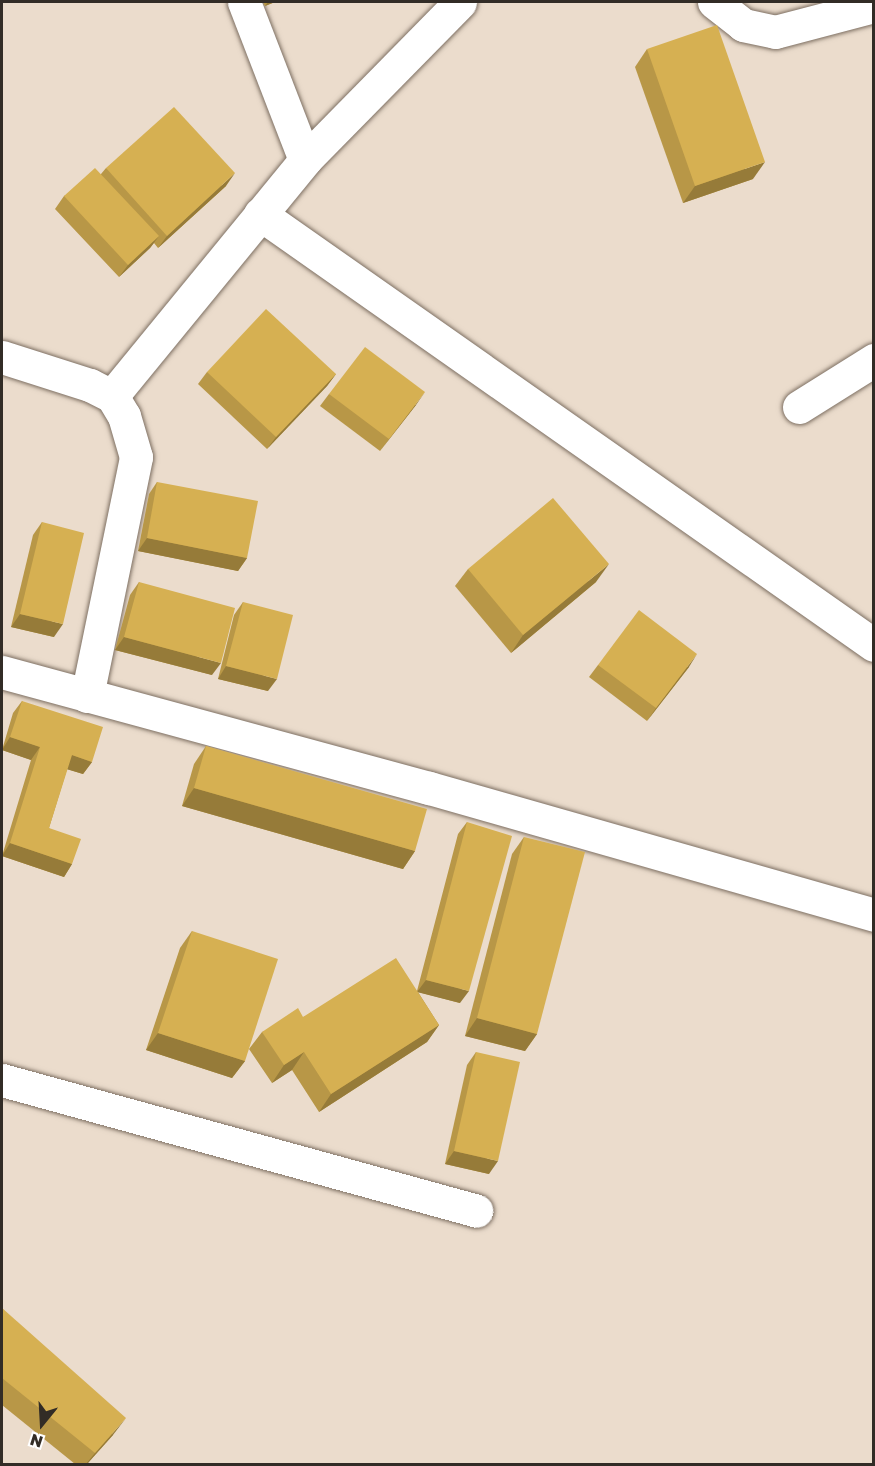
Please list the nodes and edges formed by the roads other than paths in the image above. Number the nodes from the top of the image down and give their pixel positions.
1 (244, 2) edge
2 (460, 2) edge
3 (714, 2) edge
4 (873, 6) edge
5 (305, 160) junction
6 (260, 214) junction
7 (2, 357) edge
8 (873, 360) edge
9 (112, 396) junction
10 (799, 407) dead end
11 (873, 645) edge
12 (2, 672) edge
13 (87, 696) junction
14 (873, 915) edge
15 (2, 1080) edge
16 (476, 1211) dead end

1 - 5 street
2 - 5 street
3 - 4 street
5 - 6 street
6 - 9 street
6 - 11 street
7 - 9 street
8 - 10 street
9 - 13 street
12 - 13 street
13 - 14 street
15 - 16 street

